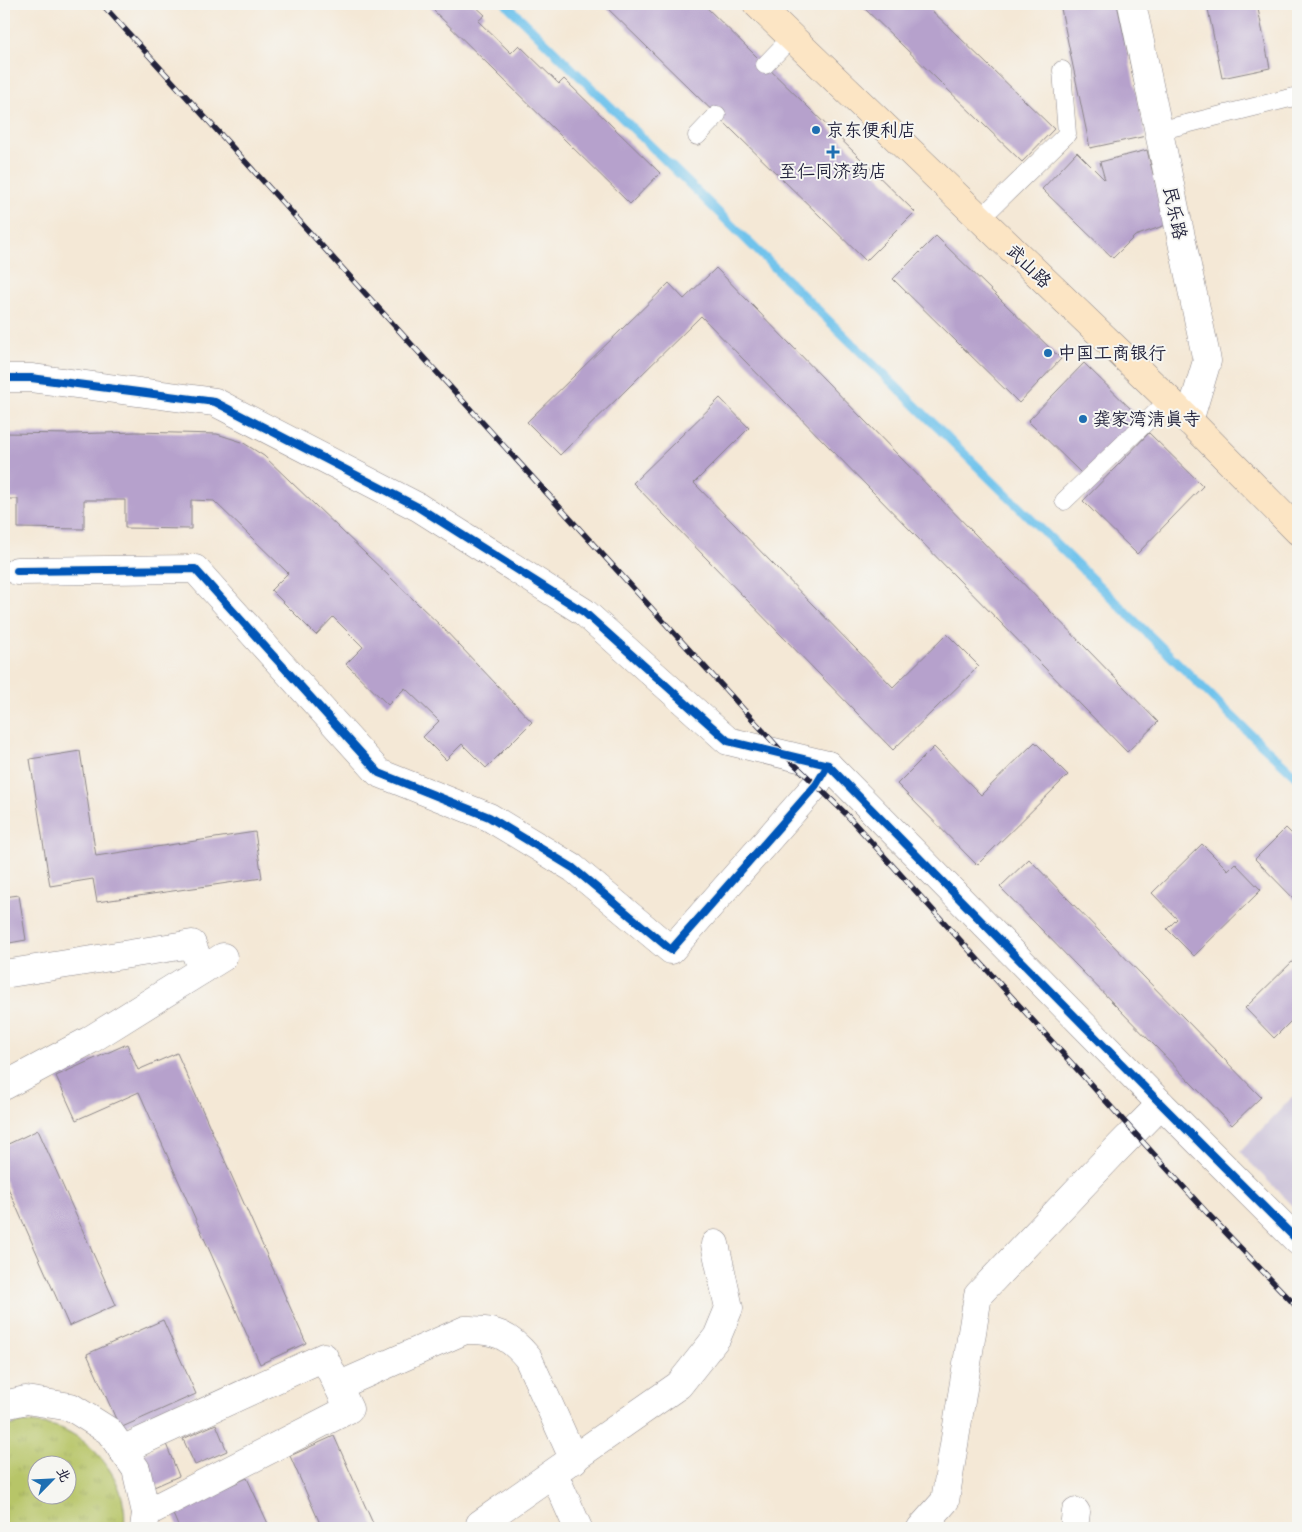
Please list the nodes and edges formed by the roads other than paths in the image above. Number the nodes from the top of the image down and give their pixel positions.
1 (756, 4) edge
2 (1132, 4) edge
3 (791, 38) junction
4 (765, 65) dead end
5 (1062, 70) dead end
6 (1298, 96) edge
7 (717, 115) dead end
8 (1158, 131) junction
9 (697, 136) dead end
10 (980, 219) junction
11 (4, 378) edge
12 (1169, 400) junction
13 (1189, 420) junction
14 (1064, 501) dead end
15 (1298, 531) edge
16 (17, 571) dead end
17 (828, 765) junction
18 (4, 974) edge
19 (4, 1086) edge
20 (1161, 1104) junction
21 (1298, 1240) edge
22 (715, 1244) dead end
23 (338, 1386) junction
24 (4, 1405) edge
25 (122, 1450) junction
26 (564, 1467) junction
27 (145, 1521) edge
28 (480, 1524) dead end
29 (578, 1528) edge
30 (921, 1528) edge

1 - 3 main road, 武山路
2 - 8 street, 民乐路
3 - 4 lane
3 - 10 main road, 武山路
5 - 10 lane
6 - 8 lane
7 - 9 lane
8 - 13 street, 民乐路
10 - 12 main road, 武山路
11 - 17 street
12 - 13 main road, 武山路
12 - 14 lane
13 - 15 main road, 武山路
16 - 17 street
17 - 20 street
18 - 19 street
20 - 21 street
20 - 30 street
22 - 26 street
23 - 25 street
23 - 26 street
23 - 27 street
24 - 25 street
25 - 27 street
26 - 28 street
26 - 29 street

